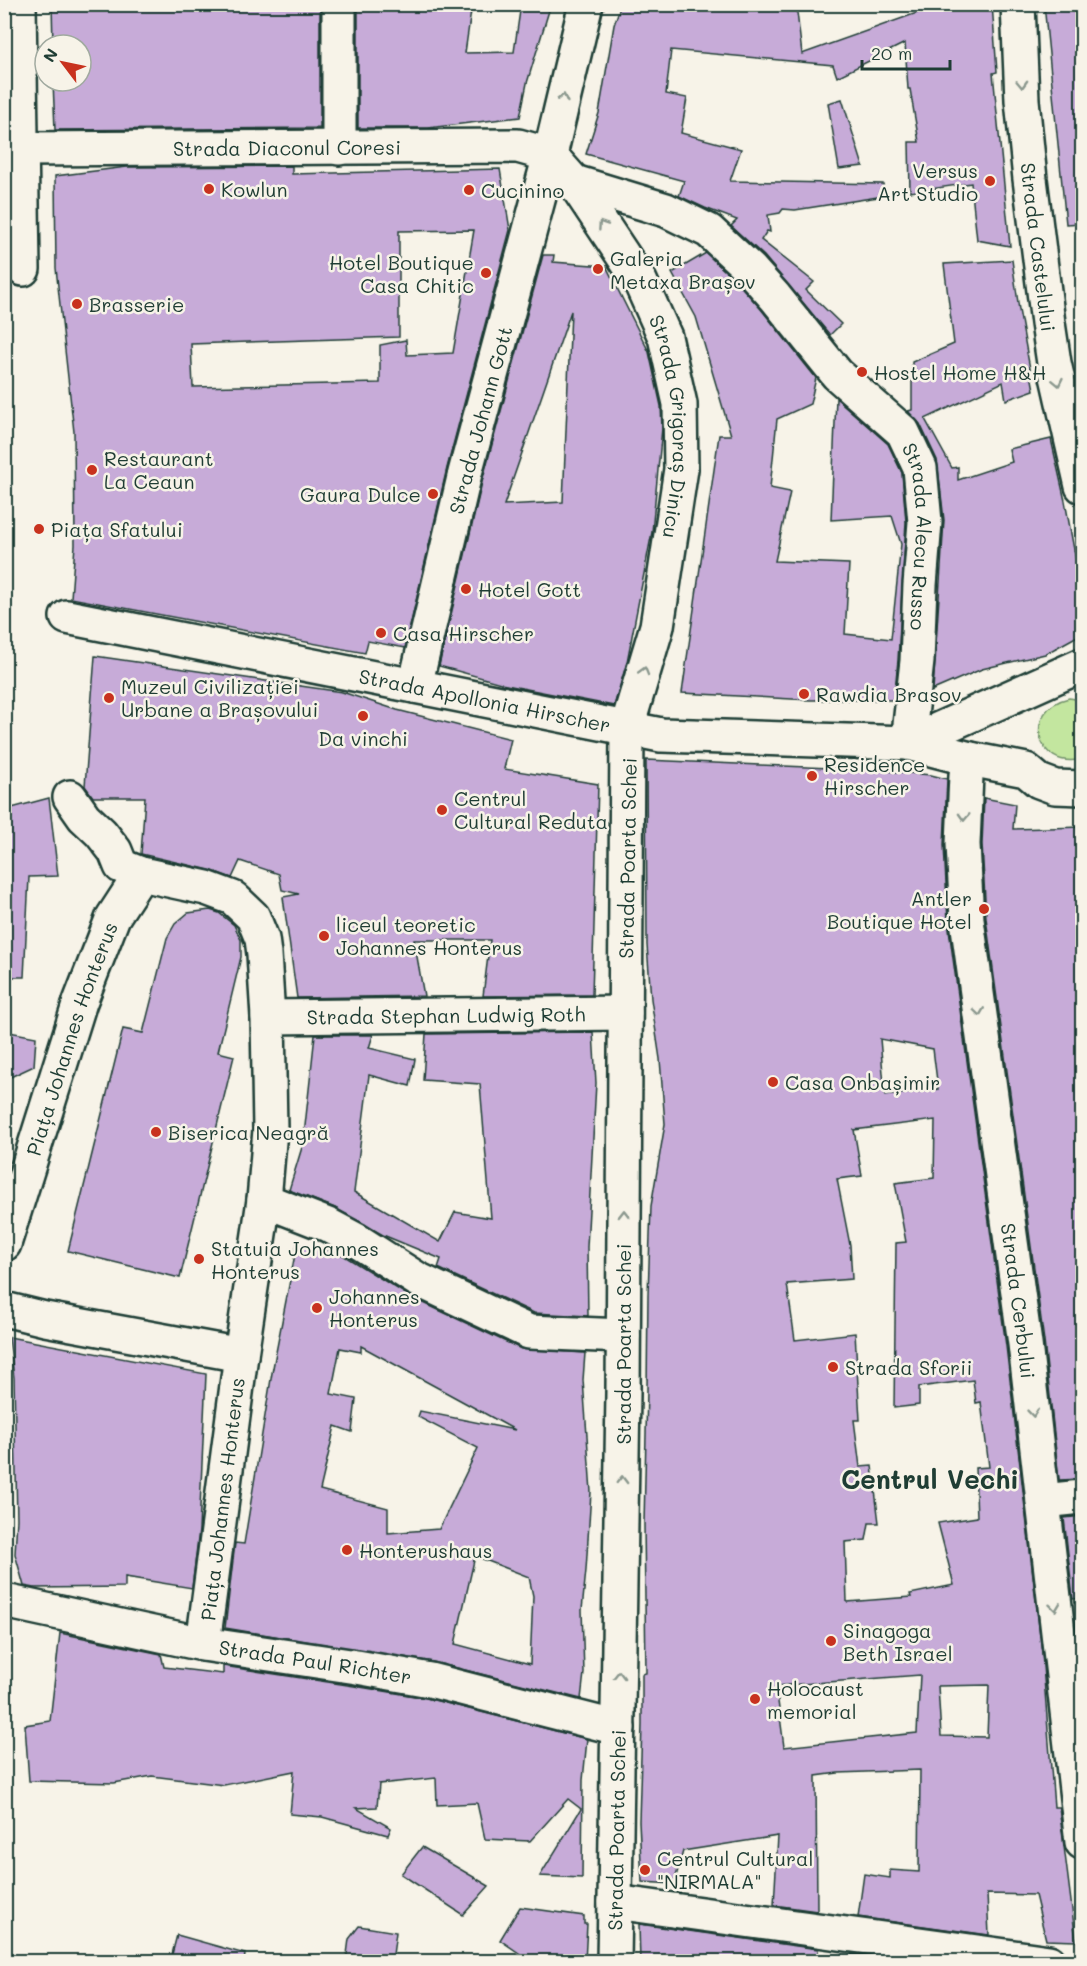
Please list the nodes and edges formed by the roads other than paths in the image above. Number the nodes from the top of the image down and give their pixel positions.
1 (19, 4) edge
2 (339, 4) edge
3 (586, 4) edge
4 (1018, 4) edge
5 (339, 148) junction
6 (21, 149) junction
7 (550, 155) junction
8 (574, 182) junction
9 (22, 269) dead end
10 (1083, 486) edge
11 (67, 617) dead end
12 (1083, 665) edge
13 (416, 686) junction
14 (627, 727) junction
15 (908, 743) junction
16 (970, 759) junction
17 (1083, 788) edge
18 (70, 797) dead end
19 (141, 874) junction
20 (625, 1013) junction
21 (268, 1017) junction
22 (264, 1200) junction
23 (4, 1244) edge
24 (4, 1309) edge
25 (623, 1336) junction
26 (241, 1355) junction
27 (1083, 1497) edge
28 (1043, 1501) junction
29 (9, 1602) dead end
30 (203, 1644) junction
31 (618, 1728) junction
32 (1083, 1842) edge
33 (615, 1902) junction
34 (614, 1962) edge
35 (1049, 1962) edge

1 - 6 street
2 - 5 street
7 -> 3 street, Strada Johann Gott
4 -> 10 street, Strada Castelului
5 - 6 street, Strada Diaconul Coresi
5 - 7 street, Strada Diaconul Coresi
6 - 9 street
7 - 8 street, Strada Grigoraș Dinicu
7 - 13 street, Strada Johann Gott
14 -> 8 street, Strada Grigoraș Dinicu
8 - 15 street, Strada Alecu Russo
11 - 13 street, Strada Apollonia Hirscher
12 - 15 street, Strada Apollonia Hirscher
13 - 14 street, Strada Apollonia Hirscher
14 - 15 street, Strada Apollonia Hirscher
14 - 20 street, Strada Poarta Schei
15 - 16 street, Strada Apollonia Hirscher
16 - 17 street, Strada Apollonia Hirscher
16 -> 28 street, Strada Cerbului
18 - 19 street, Piața Johannes Honterus
19 - 21 street, Piața Johannes Honterus
19 - 23 street, Piața Johannes Honterus
20 - 21 street, Strada Stephan Ludwig Roth
25 -> 20 street, Strada Poarta Schei
21 - 22 street, Piața Johannes Honterus
22 - 25 street
22 - 26 street, Piața Johannes Honterus
24 - 26 street, Piața Johannes Honterus
31 -> 25 street, Strada Poarta Schei
26 - 30 street, Piața Johannes Honterus
27 - 28 street
28 -> 32 street, Strada Cerbului
29 - 30 street, Strada Paul Richter
30 - 31 street, Strada Paul Richter
31 - 33 street, Strada Poarta Schei
33 - 34 street, Strada Poarta Schei
33 - 35 street

